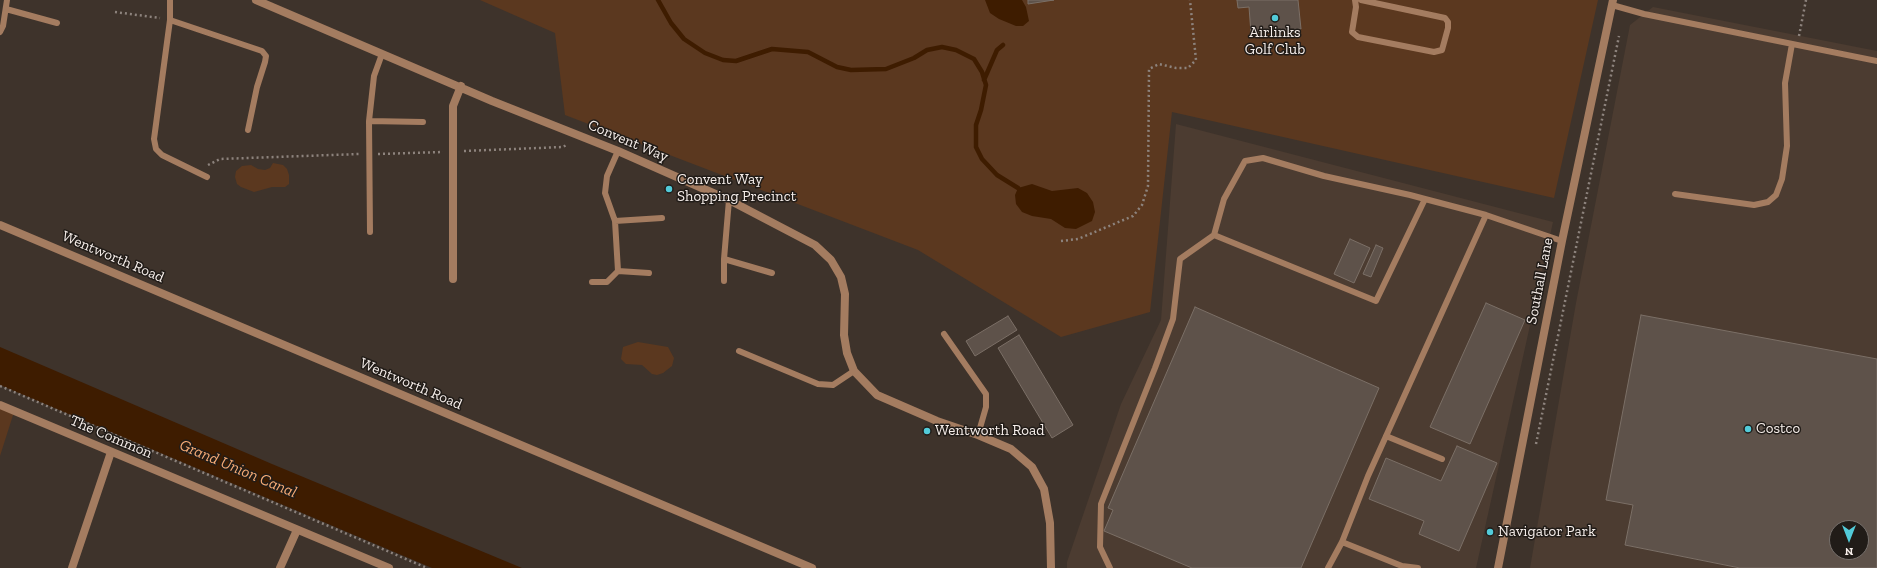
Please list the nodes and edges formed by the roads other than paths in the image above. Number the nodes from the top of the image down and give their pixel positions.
1 (7, 0) edge
2 (170, 0) edge
3 (256, 0) edge
4 (1355, 0) edge
5 (1362, 0) edge
6 (1613, 3) edge
7 (6, 9) junction
8 (170, 20) junction
9 (57, 23) dead end
10 (0, 32) edge
11 (1795, 44) junction
12 (382, 54) junction
13 (1877, 62) edge
14 (461, 86) junction
15 (369, 121) junction
16 (423, 122) dead end
17 (248, 130) dead end
18 (618, 151) junction
19 (207, 177) dead end
20 (1675, 194) dead end
21 (1425, 199) junction
22 (729, 200) junction
23 (1486, 215) junction
24 (662, 218) dead end
25 (615, 221) junction
26 (0, 225) edge
27 (370, 232) dead end
28 (1214, 235) junction
29 (1562, 241) junction
30 (724, 259) junction
31 (618, 271) junction
32 (650, 273) dead end
33 (772, 273) dead end
34 (453, 279) dead end
35 (724, 281) dead end
36 (592, 282) dead end
37 (944, 334) dead end
38 (739, 351) dead end
39 (854, 371) junction
40 (0, 405) edge
41 (978, 435) junction
42 (1386, 436) junction
43 (112, 452) junction
44 (1442, 459) dead end
45 (298, 530) junction
46 (1342, 542) junction
47 (72, 568) edge
48 (280, 568) edge
49 (389, 568) edge
50 (812, 568) edge
51 (1051, 568) edge
52 (1110, 568) edge
53 (1328, 568) edge
54 (1418, 568) edge
55 (1498, 568) edge

1 - 7 lane
2 - 8 lane
3 - 12 street, Convent Way
4 - 5 lane
6 - 11 lane
6 - 29 street, Southall Lane
7 - 9 lane
7 - 10 lane
8 - 17 lane
8 - 19 lane
11 - 13 lane
11 - 20 lane
12 - 14 street, Convent Way
12 - 15 lane
14 - 18 street, Convent Way
14 - 34 street
15 - 16 lane
15 - 27 lane
18 - 22 street, Convent Way
18 - 25 lane
21 - 23 lane
21 - 28 lane
21 - 28 lane
22 - 30 lane
22 - 39 street, Convent Way
23 - 29 lane
23 - 42 lane
24 - 25 lane
25 - 31 lane
26 - 50 street, Wentworth Road
28 - 52 lane
29 - 55 street, Southall Lane
30 - 33 lane
30 - 35 lane
31 - 32 lane
31 - 36 lane
37 - 41 lane
38 - 39 lane
39 - 41 street, Convent Way
40 - 43 street, The Common
41 - 51 street, Convent Way
42 - 44 lane
42 - 46 lane
43 - 45 street, The Common
43 - 47 street
45 - 48 street
45 - 49 street, The Common
46 - 53 lane
46 - 54 lane

